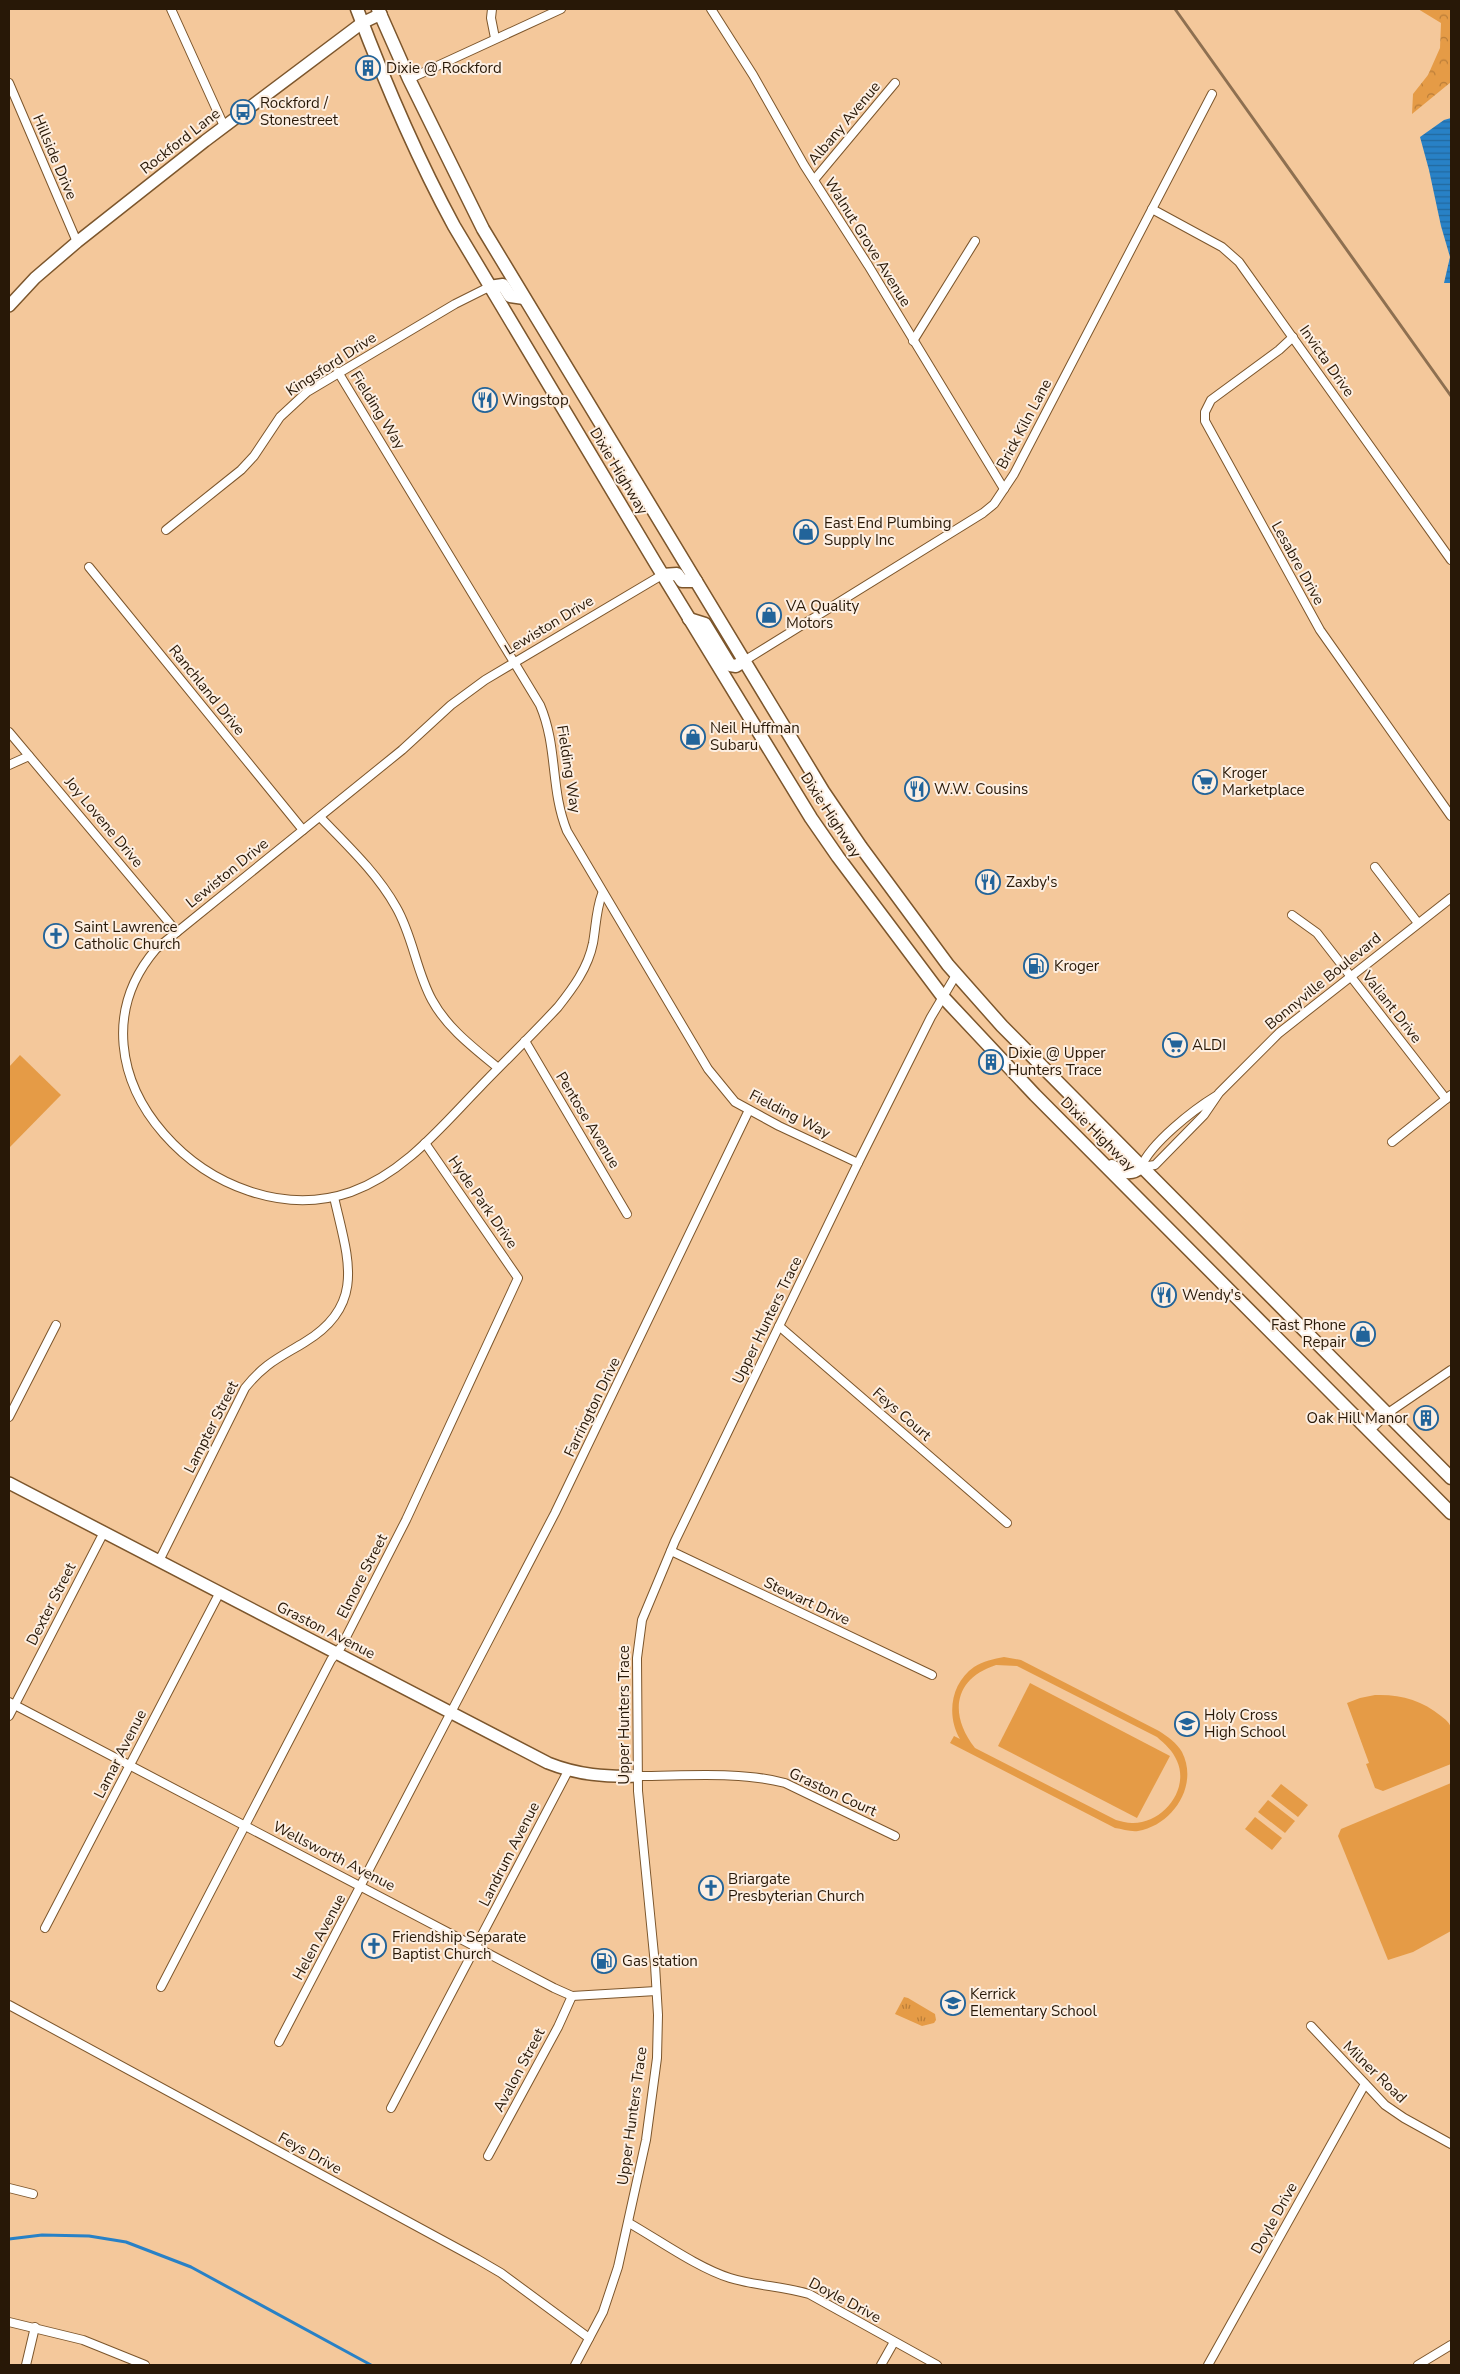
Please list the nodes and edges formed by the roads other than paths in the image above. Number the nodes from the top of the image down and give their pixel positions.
1 (171, 9) edge
2 (357, 9) edge
3 (492, 9) edge
4 (561, 9) edge
5 (711, 9) edge
6 (380, 11) edge
7 (362, 23) junction
8 (495, 38) junction
9 (409, 79) junction
10 (9, 83) edge
11 (895, 83) dead end
12 (1212, 94) dead end
13 (224, 126) junction
14 (814, 180) junction
15 (1152, 209) junction
16 (975, 241) dead end
17 (77, 242) junction
18 (488, 287) junction
19 (524, 298) junction
20 (9, 306) edge
21 (1293, 337) junction
22 (913, 341) junction
23 (338, 372) junction
24 (1004, 489) junction
25 (166, 530) dead end
26 (1451, 560) edge
27 (89, 568) dead end
28 (662, 575) junction
29 (696, 582) junction
30 (689, 619) junction
31 (744, 661) junction
32 (515, 662) junction
33 (9, 732) edge
34 (29, 756) junction
35 (9, 765) edge
36 (320, 816) junction
37 (1451, 816) edge
38 (303, 830) junction
39 (1375, 867) dead end
40 (602, 894) junction
41 (1451, 898) edge
42 (1292, 915) dead end
43 (1418, 923) junction
44 (177, 932) junction
45 (956, 975) junction
46 (1350, 976) junction
47 (943, 997) junction
48 (525, 1041) junction
49 (498, 1068) junction
50 (1219, 1093) junction
51 (1448, 1097) edge
52 (749, 1110) junction
53 (425, 1142) junction
54 (1392, 1142) dead end
55 (1090, 1150) junction
56 (858, 1163) junction
57 (1141, 1167) junction
58 (334, 1197) junction
59 (627, 1214) dead end
60 (518, 1278) joint
61 (56, 1325) dead end
62 (778, 1326) junction
63 (1451, 1370) edge
64 (1388, 1413) junction
65 (9, 1417) edge
66 (1370, 1431) junction
67 (1451, 1478) edge
68 (9, 1483) edge
69 (1451, 1513) edge
70 (1006, 1523) dead end
71 (104, 1532) junction
72 (671, 1551) junction
73 (159, 1561) junction
74 (220, 1592) junction
75 (337, 1652) junction
76 (932, 1675) dead end
77 (12, 1704) edge
78 (451, 1712) junction
79 (9, 1716) edge
80 (130, 1765) junction
81 (568, 1771) junction
82 (638, 1776) junction
83 (245, 1825) junction
84 (895, 1836) dead end
85 (362, 1886) junction
86 (45, 1928) dead end
87 (476, 1946) junction
88 (161, 1987) dead end
89 (656, 1991) junction
90 (572, 1996) junction
91 (9, 2005) edge
92 (1311, 2026) dead end
93 (279, 2042) dead end
94 (1365, 2084) junction
95 (390, 2108) dead end
96 (1451, 2144) edge
97 (488, 2156) dead end
98 (9, 2188) edge
99 (33, 2194) dead end
100 (629, 2223) junction
101 (9, 2322) edge
102 (35, 2327) junction
103 (589, 2338) junction
104 (894, 2342) junction
105 (1451, 2345) edge
106 (26, 2365) edge
107 (145, 2365) edge
108 (575, 2365) edge
109 (881, 2365) edge
110 (937, 2365) edge
111 (1208, 2365) edge
112 (1418, 2365) edge

1 - 13 street
2 - 7 main road, Dixie Highway
3 - 8 street
4 - 8 street
5 - 14 street, Walnut Grove Avenue
6 - 7 street, Rockford Lane
6 - 9 main road, Dixie Highway
7 - 13 street, Rockford Lane
7 - 18 main road, Dixie Highway
8 - 9 street
9 - 19 main road, Dixie Highway
10 - 17 street, Hillside Drive
11 - 14 street, Albany Avenue
12 - 15 street, Brick Kiln Lane
13 - 17 street, Rockford Lane
14 - 22 street, Walnut Grove Avenue
15 - 21 street, Invicta Drive
15 - 24 street, Brick Kiln Lane
16 - 22 street
17 - 20 street, Rockford Lane
18 - 19 main road
18 - 23 street, Kingsford Drive
18 - 28 main road, Dixie Highway
19 - 29 main road, Dixie Highway
21 - 26 street, Invicta Drive
21 - 37 street, Lesabre Drive
22 - 24 street, Walnut Grove Avenue
23 - 25 street, Kingsford Drive
23 - 32 street, Fielding Way
24 - 31 street, Brick Kiln Lane
27 - 38 street, Ranchland Drive
28 - 29 main road
28 - 30 main road, Dixie Highway
28 - 32 street, Lewiston Drive
29 - 31 main road, Dixie Highway
30 - 31 main road
30 - 47 main road, Dixie Highway
31 - 45 main road, Dixie Highway
32 - 36 street, Lewiston Drive
32 - 40 street, Fielding Way
33 - 34 street, Joy Lovene Drive
34 - 35 street
34 - 44 street, Joy Lovene Drive
36 - 38 street, Lewiston Drive
36 - 49 street
38 - 44 street, Lewiston Drive
39 - 43 street
40 - 48 street, Lewiston Drive
40 - 52 street, Fielding Way
41 - 43 street, Bonnyville Boulevard
42 - 46 street, Valiant Drive
43 - 46 street, Bonnyville Boulevard
44 - 58 street, Lewiston Drive
45 - 47 street, Upper Hunters Trace
45 - 57 main road, Dixie Highway
46 - 50 street, Bonnyville Boulevard
46 - 51 street, Valiant Drive
47 - 55 main road, Dixie Highway
47 - 56 street, Upper Hunters Trace
48 - 49 street, Lewiston Drive
48 - 59 street, Pentose Avenue
49 - 53 street, Lewiston Drive
50 - 57 street, Bonnyville Boulevard
50 - 57 street, Bonnyville Boulevard
51 - 54 street
52 - 56 street, Fielding Way
52 - 78 street, Farrington Drive
53 - 58 street, Lewiston Drive
53 - 60 street, Hyde Park Drive
55 - 57 main road
55 - 66 main road, Dixie Highway
56 - 62 street, Upper Hunters Trace
57 - 64 main road, Dixie Highway
58 - 73 street, Lampter Street
60 - 75 street, Elmore Street
61 - 65 street
62 - 70 street, Feys Court
62 - 72 street, Upper Hunters Trace
63 - 64 street
64 - 66 street
64 - 67 main road, Dixie Highway
66 - 69 main road, Dixie Highway
68 - 71 street, Graston Avenue
71 - 73 street, Graston Avenue
71 - 77 street, Dexter Street
72 - 76 street, Stewart Drive
72 - 82 street, Upper Hunters Trace
73 - 74 street, Graston Avenue
74 - 75 street, Graston Avenue
74 - 80 street, Lamar Avenue
75 - 78 street, Graston Avenue
75 - 83 street, Elmore Street
77 - 79 street, Dexter Street
77 - 80 street, Wellsworth Avenue
78 - 81 street, Graston Avenue
78 - 85 street, Helen Avenue
80 - 83 street, Wellsworth Avenue
80 - 86 street, Lamar Avenue
81 - 82 street, Graston Avenue
81 - 87 street, Landrum Avenue
82 - 84 street, Graston Court
82 - 89 street, Upper Hunters Trace
83 - 85 street, Wellsworth Avenue
83 - 88 street, Elmore Street
85 - 87 street, Wellsworth Avenue
85 - 93 street, Helen Avenue
87 - 90 street, Wellsworth Avenue
87 - 95 street, Landrum Avenue
89 - 90 street
89 - 100 street, Upper Hunters Trace
90 - 97 street, Avalon Street
91 - 103 street, Feys Drive
92 - 94 street, Milner Road
94 - 96 street, Milner Road
94 - 111 street, Doyle Drive
98 - 99 street
100 - 103 street, Upper Hunters Trace
100 - 104 street, Doyle Drive
101 - 102 street
102 - 106 street
102 - 107 street
103 - 108 street, Upper Hunters Trace
104 - 109 street
104 - 110 street, Doyle Drive
105 - 112 street

